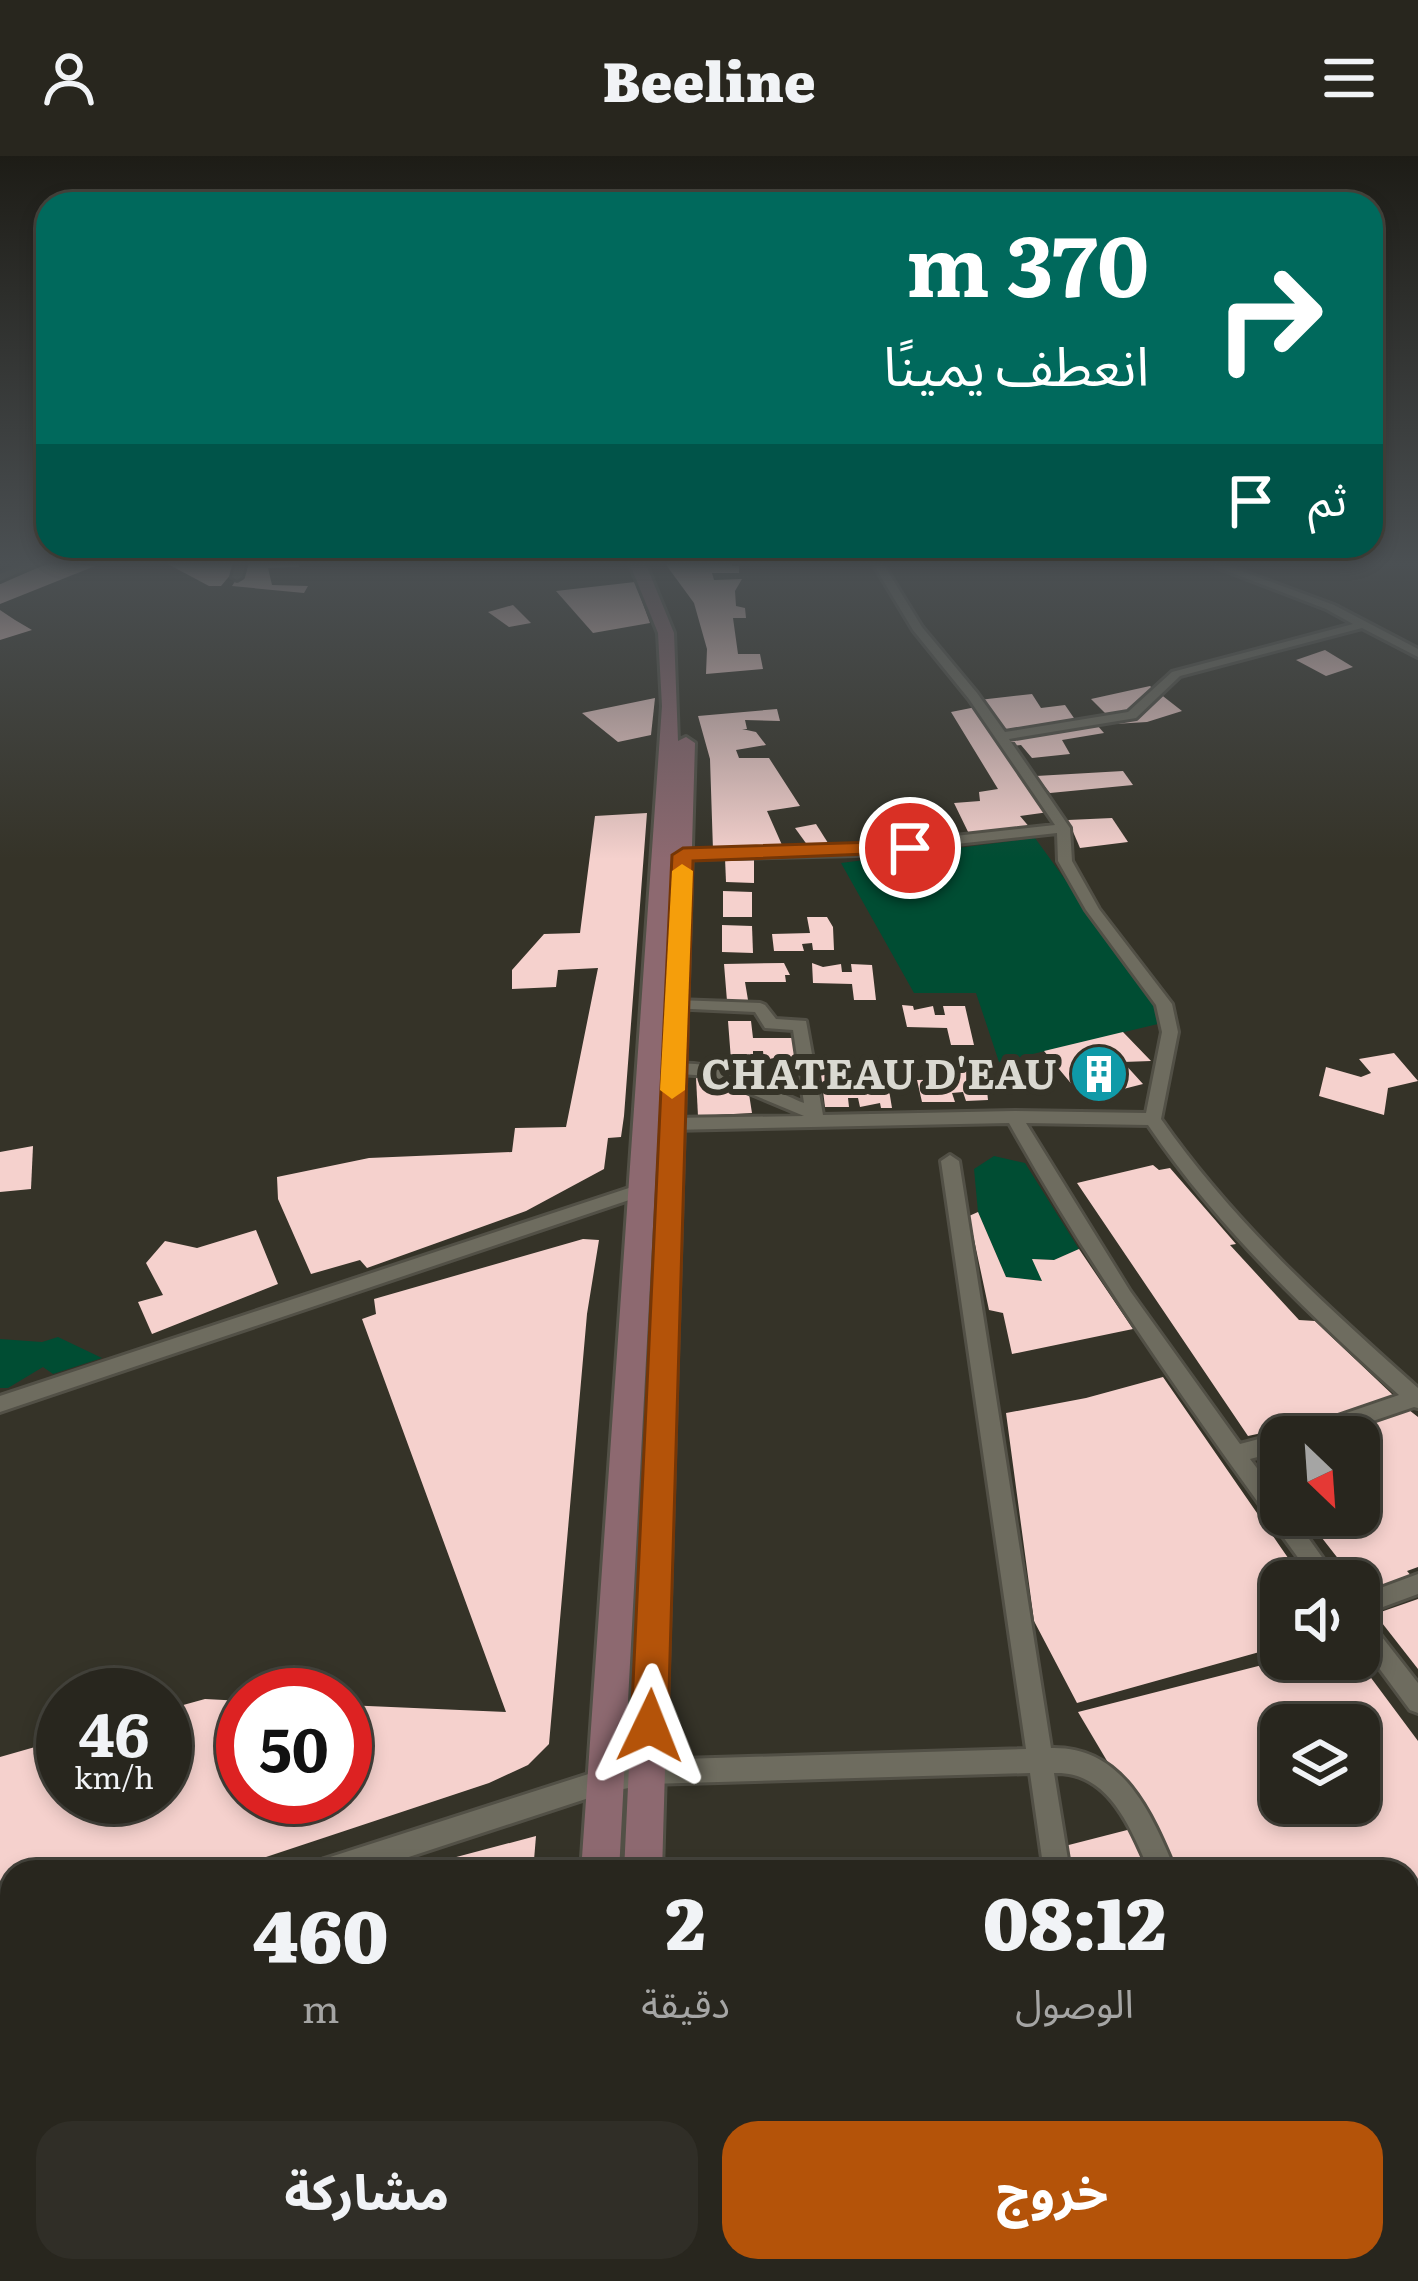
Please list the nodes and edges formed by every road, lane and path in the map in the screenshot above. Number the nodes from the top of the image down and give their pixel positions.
1 (670, 661) edge
2 (686, 661) edge
3 (942, 661) edge
4 (1225, 661) edge
5 (1000, 737) junction
6 (1063, 828) junction
7 (683, 855) junction
8 (676, 1005) junction
9 (673, 1069) junction
10 (814, 1117) junction
11 (1014, 1118) junction
12 (1153, 1119) junction
13 (670, 1124) junction
14 (950, 1162) dead end
15 (640, 1190) junction
16 (1417, 1399) edge
17 (0, 1404) edge
18 (1365, 1416) edge
19 (1260, 1448) edge
20 (1236, 1454) junction
21 (1313, 1560) edge
22 (1418, 1584) edge
23 (1380, 1598) edge
24 (1380, 1651) edge
25 (1418, 1702) edge
26 (1039, 1761) junction
27 (648, 1772) junction
28 (604, 1781) junction
29 (361, 1860) edge
30 (601, 1860) edge
31 (644, 1860) edge
32 (1055, 1860) edge
33 (1157, 1860) edge

1 - 15 main road
2 - 7 main road
3 - 5 street
4 - 5 street
5 - 6 street
6 - 7 street
6 - 12 street
7 - 8 main road
8 - 9 main road
8 - 10 street
9 - 10 street
9 - 13 main road
10 - 11 street
10 - 13 street
11 - 12 street
11 - 20 street
12 - 16 street
13 - 27 main road
14 - 26 street
15 - 17 street
15 - 28 main road
16 - 18 street
19 - 20 street
20 - 21 street
22 - 23 street
24 - 25 street
26 - 27 street
26 - 32 street
26 - 33 street
27 - 28 street
27 - 31 main road
28 - 29 street
28 - 30 main road

